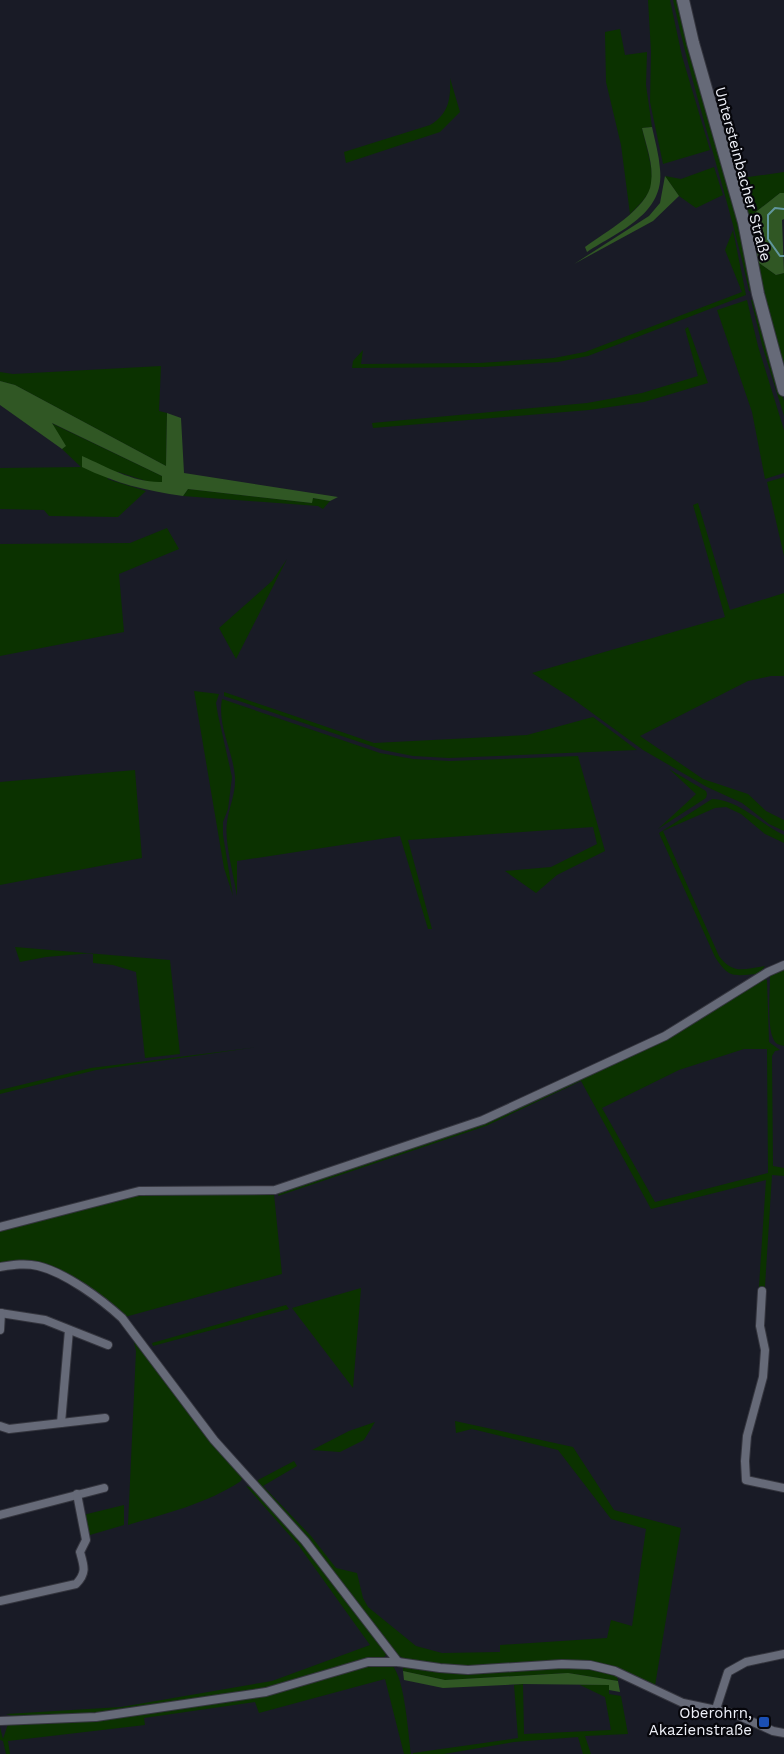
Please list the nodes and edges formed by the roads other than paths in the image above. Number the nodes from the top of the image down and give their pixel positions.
1 (683, 0) edge
2 (784, 390) edge
3 (784, 965) edge
4 (0, 1227) edge
5 (0, 1267) edge
6 (762, 1291) dead end
7 (0, 1313) edge
8 (0, 1330) edge
9 (69, 1330) junction
10 (108, 1345) dead end
11 (105, 1418) dead end
12 (61, 1423) junction
13 (0, 1426) edge
14 (104, 1488) dead end
15 (784, 1488) edge
16 (77, 1494) junction
17 (0, 1515) edge
18 (0, 1601) edge
19 (784, 1654) edge
20 (398, 1662) junction
21 (717, 1709) junction
22 (0, 1721) edge
23 (784, 1733) edge

1 - 2 main road, Untersteinbacher Straße
3 - 4 street
5 - 20 street
6 - 15 street
7 - 8 street
7 - 9 street
9 - 10 street
9 - 12 street
11 - 12 street
12 - 13 street
14 - 16 street
16 - 17 street
16 - 18 street
19 - 21 street
20 - 21 street
20 - 22 street
21 - 23 street

